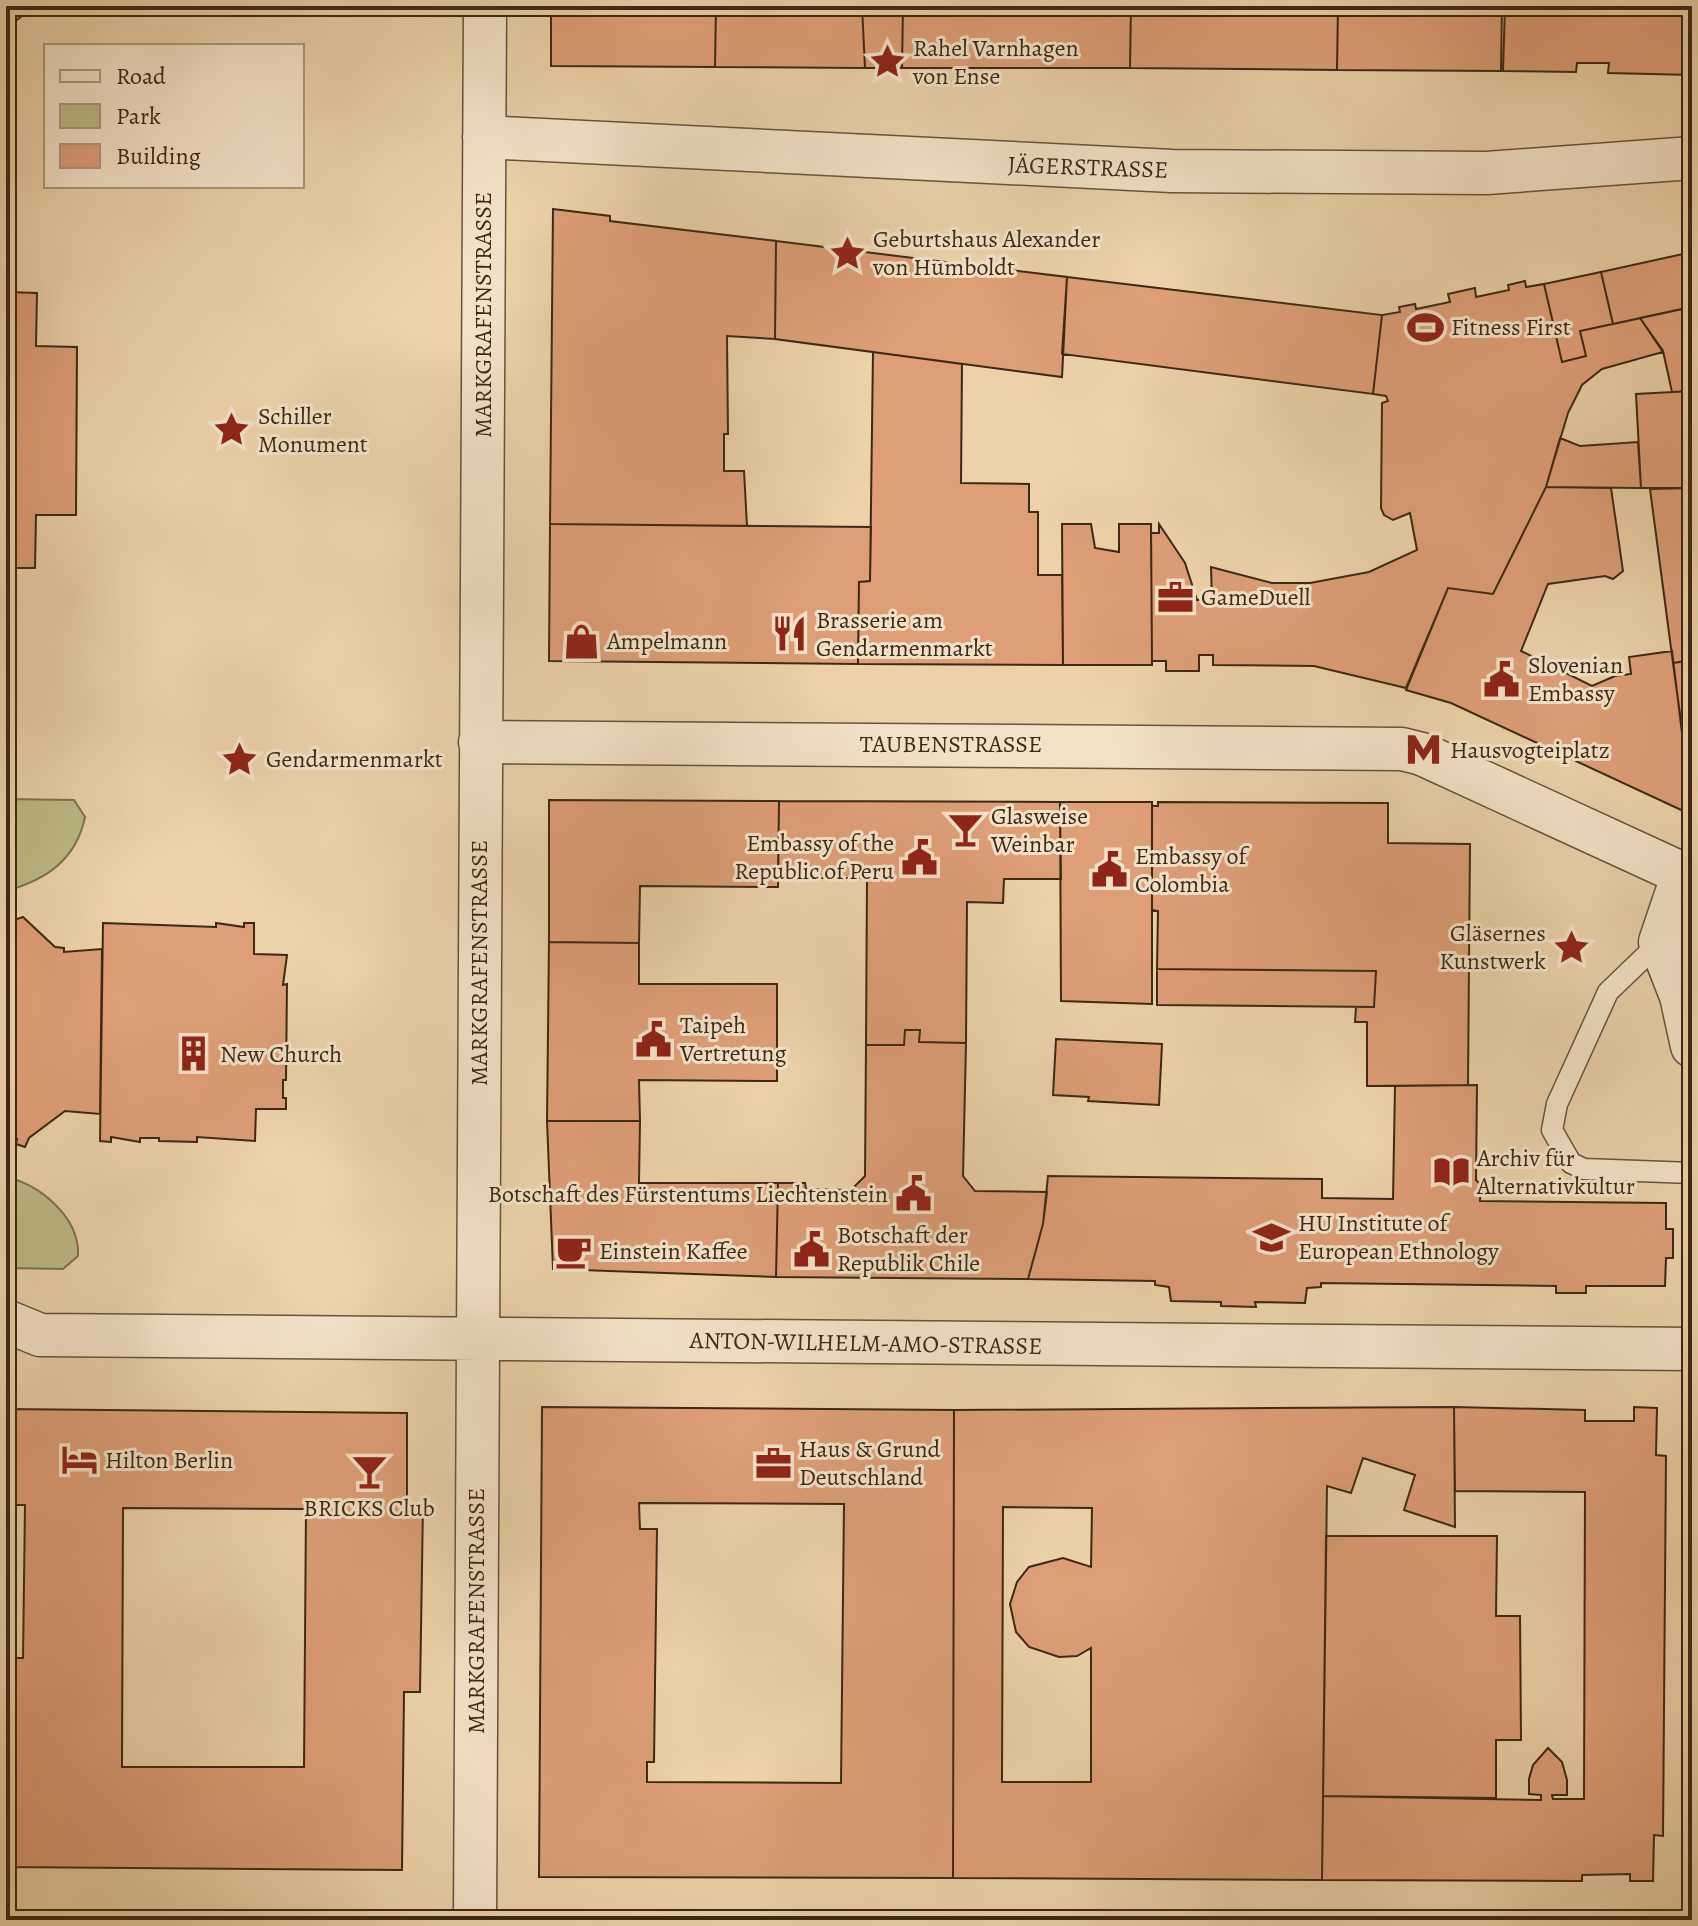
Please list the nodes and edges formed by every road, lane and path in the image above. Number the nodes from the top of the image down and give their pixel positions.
1 (485, 6) edge
2 (484, 137) junction
3 (1692, 158) edge
4 (480, 742) junction
5 (1688, 873) edge
6 (1660, 942) junction
7 (1692, 1046) edge
8 (1692, 1173) edge
9 (17, 1335) edge
10 (476, 1338) junction
11 (1692, 1349) edge
12 (475, 1920) edge

1 - 2 street, MARKGRAFENSTRASSE
2 - 3 street, JÄGERSTRASSE
2 - 4 street, MARKGRAFENSTRASSE
4 - 5 street, TAUBENSTRASSE
4 - 10 street, MARKGRAFENSTRASSE
5 - 6 street
6 - 7 street
6 - 8 lane
9 - 10 street, ANTON-WILHELM-AMO-STRASSE
10 - 11 street, ANTON-WILHELM-AMO-STRASSE
10 - 12 street, MARKGRAFENSTRASSE

